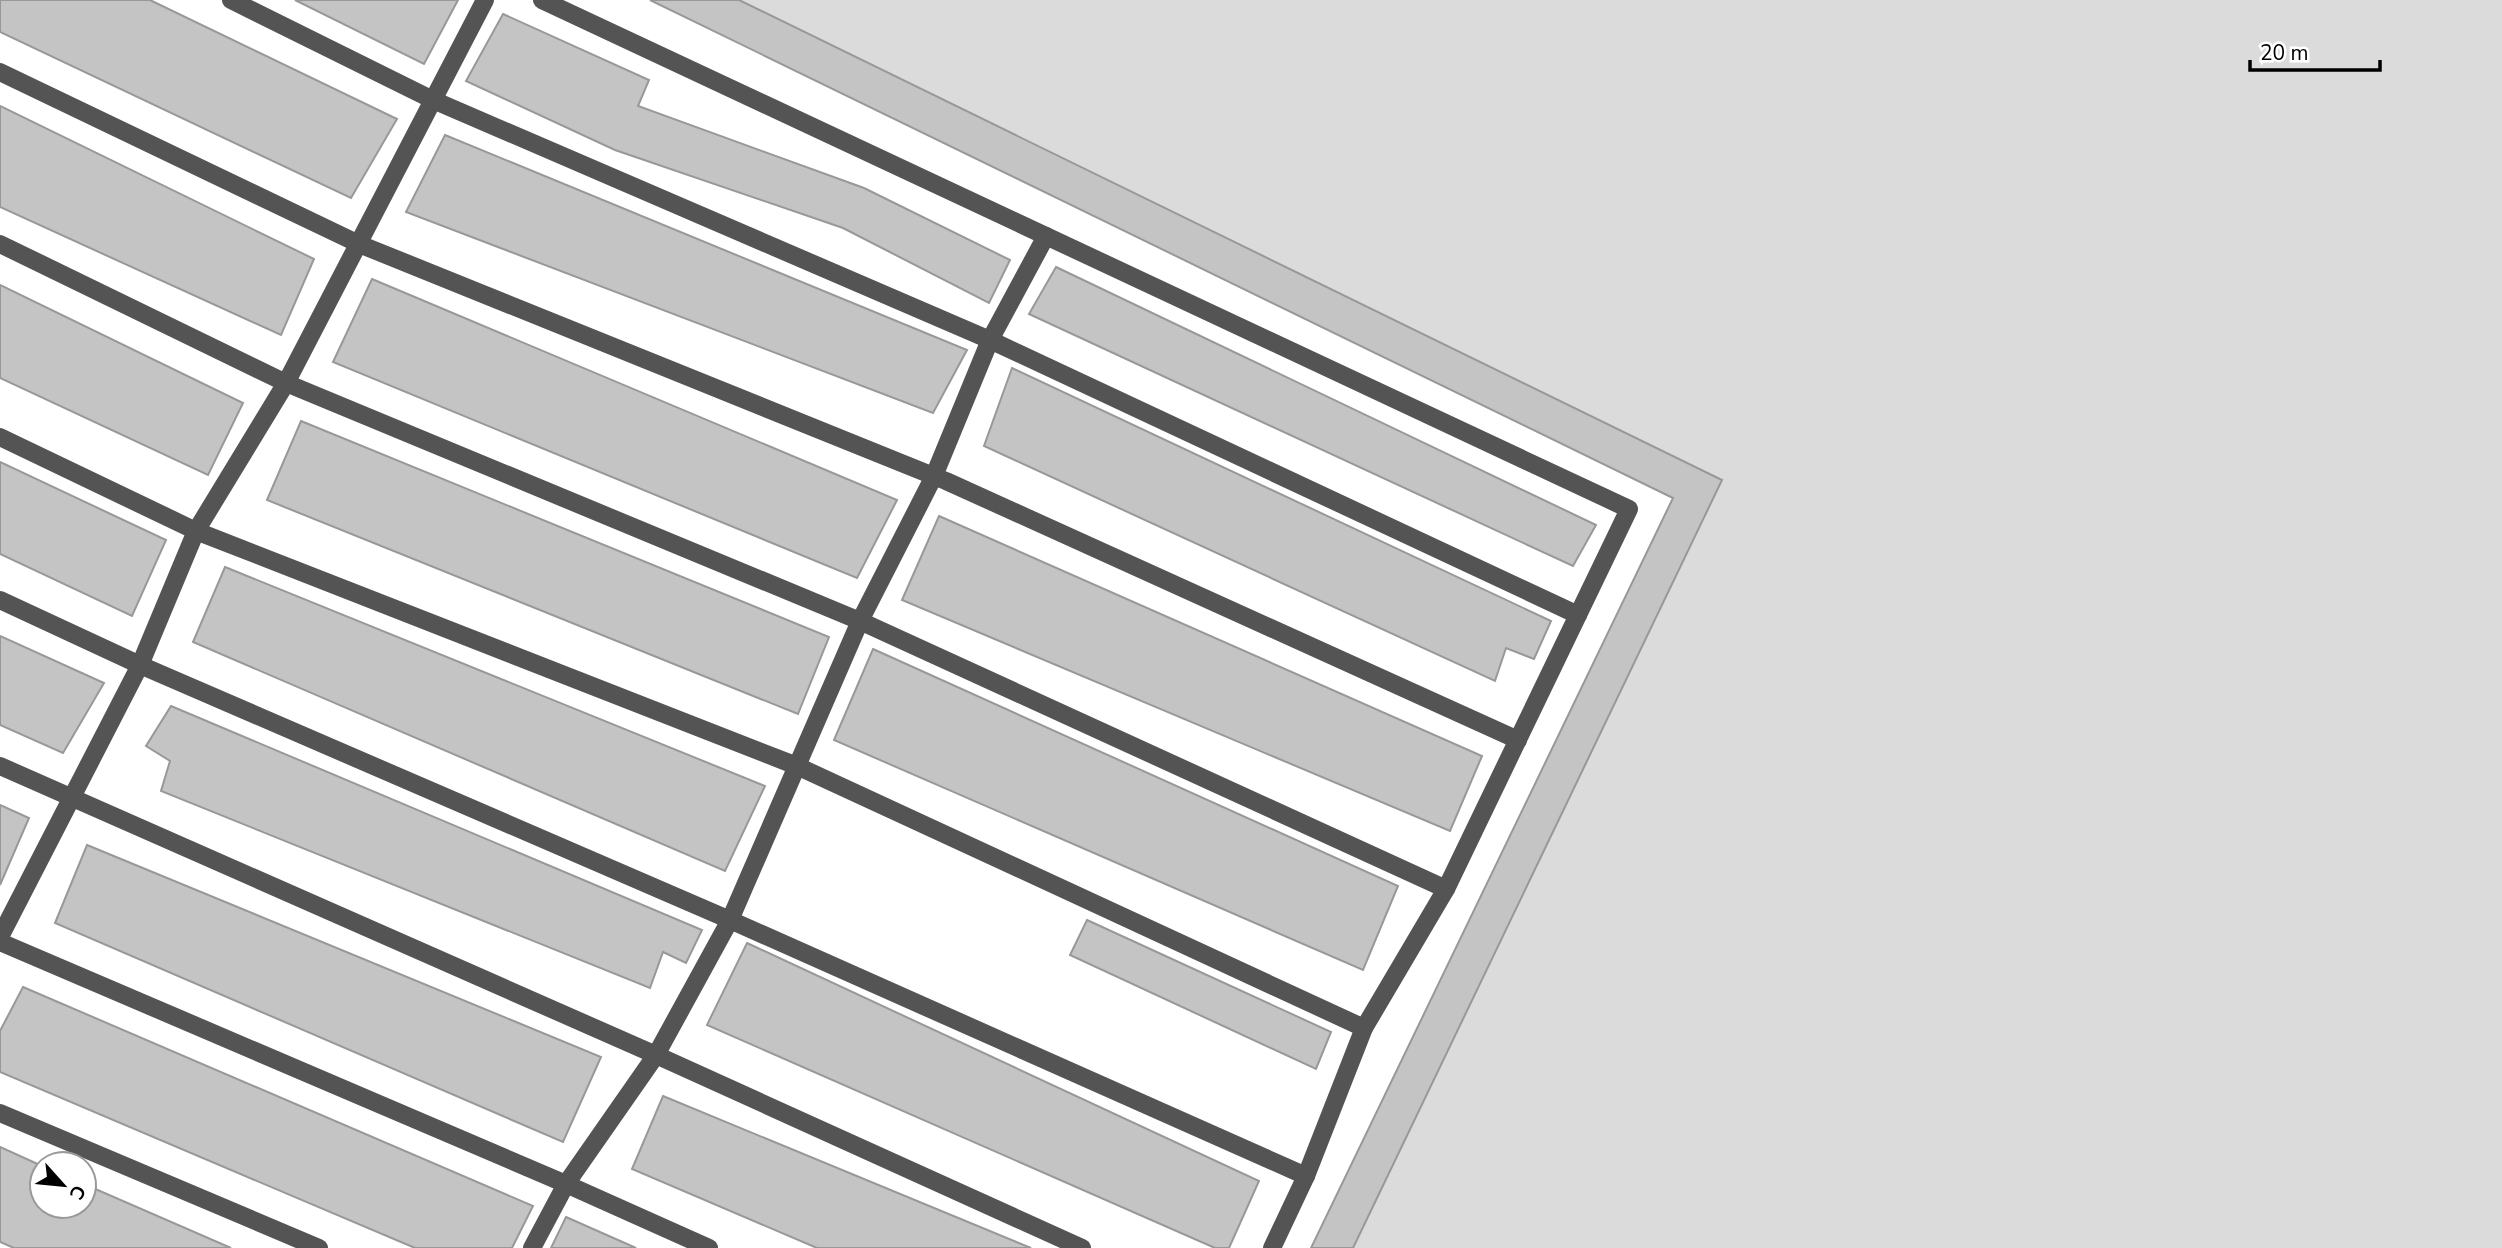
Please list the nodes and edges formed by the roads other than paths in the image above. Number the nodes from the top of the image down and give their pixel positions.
1 (230, 0) edge
2 (485, 0) edge
3 (542, 0) edge
4 (0, 72) edge
5 (433, 100) junction
6 (1046, 236) junction
7 (0, 244) edge
8 (359, 244) junction
9 (990, 340) junction
10 (286, 383) junction
11 (0, 437) edge
12 (934, 476) junction
13 (196, 531) junction
14 (0, 600) edge
15 (1578, 615) junction
16 (860, 621) junction
17 (140, 665) junction
18 (1518, 740) junction
19 (0, 766) edge
20 (797, 766) junction
21 (72, 798) junction
22 (1446, 889) junction
23 (730, 920) junction
24 (0, 940) edge
25 (1364, 1028) junction
26 (656, 1055) junction
27 (0, 1113) edge
28 (1306, 1175) junction
29 (566, 1184) junction
30 (320, 1248) edge
31 (532, 1248) edge
32 (709, 1248) edge
33 (1082, 1248) edge
34 (1272, 1248) edge

1 - 5 lane
2 - 5 lane
3 - 6 lane
4 - 8 lane
5 - 8 lane
5 - 9 lane
6 - 9 lane
6 - 15 lane
7 - 10 lane
8 - 10 lane
8 - 12 lane
9 - 12 lane
9 - 15 lane
10 - 13 lane
10 - 16 lane
11 - 13 lane
12 - 16 lane
12 - 18 lane
13 - 17 lane
13 - 20 lane
14 - 17 lane
15 - 18 lane
16 - 20 lane
16 - 22 lane
17 - 21 lane
17 - 23 lane
18 - 22 lane
19 - 21 lane
20 - 23 lane
20 - 25 lane
21 - 24 lane
21 - 26 lane
22 - 25 lane
23 - 26 lane
23 - 28 lane
24 - 29 lane
25 - 28 lane
26 - 29 lane
26 - 33 lane
27 - 30 lane
28 - 34 lane
29 - 31 lane
29 - 32 lane

